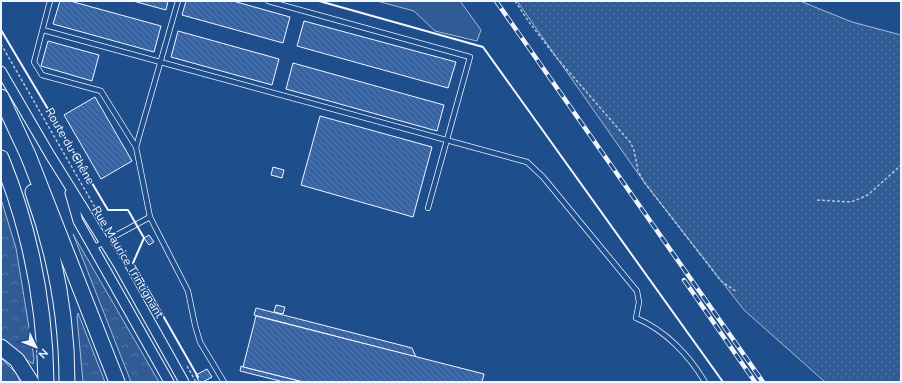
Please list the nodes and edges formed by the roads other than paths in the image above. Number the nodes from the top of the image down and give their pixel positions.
1 (50, 1) edge
2 (178, 1) edge
3 (268, 1) edge
4 (43, 30) junction
5 (161, 62) junction
6 (1, 71) edge
7 (1, 97) edge
8 (1, 114) edge
9 (448, 140) junction
10 (136, 147) junction
11 (50, 155) junction
12 (1, 158) edge
13 (428, 208) dead end
14 (150, 217) junction
15 (104, 242) junction
16 (93, 248) junction
17 (1, 346) edge
18 (31, 382) edge
19 (46, 382) edge
20 (67, 382) edge
21 (117, 382) edge
22 (169, 382) edge
23 (184, 382) edge
24 (224, 382) edge
25 (705, 382) edge

1 - 4 lane
2 - 5 lane
3 - 9 lane
4 - 5 lane
4 - 10 lane
5 - 9 lane
5 - 10 lane
6 - 11 street, Rue Maurice Trintignant
7 - 21 highway
8 - 20 highway
9 - 13 lane
9 - 25 lane
10 - 14 lane
11 - 15 street, Rue Maurice Trintignant
11 - 16 street, Rue Maurice Trintignant
12 - 19 highway
14 - 15 lane
14 - 24 lane
15 - 16 lane
15 - 23 street, Rue Maurice Trintignant
16 - 22 street, Rue Maurice Trintignant
17 - 18 highway

